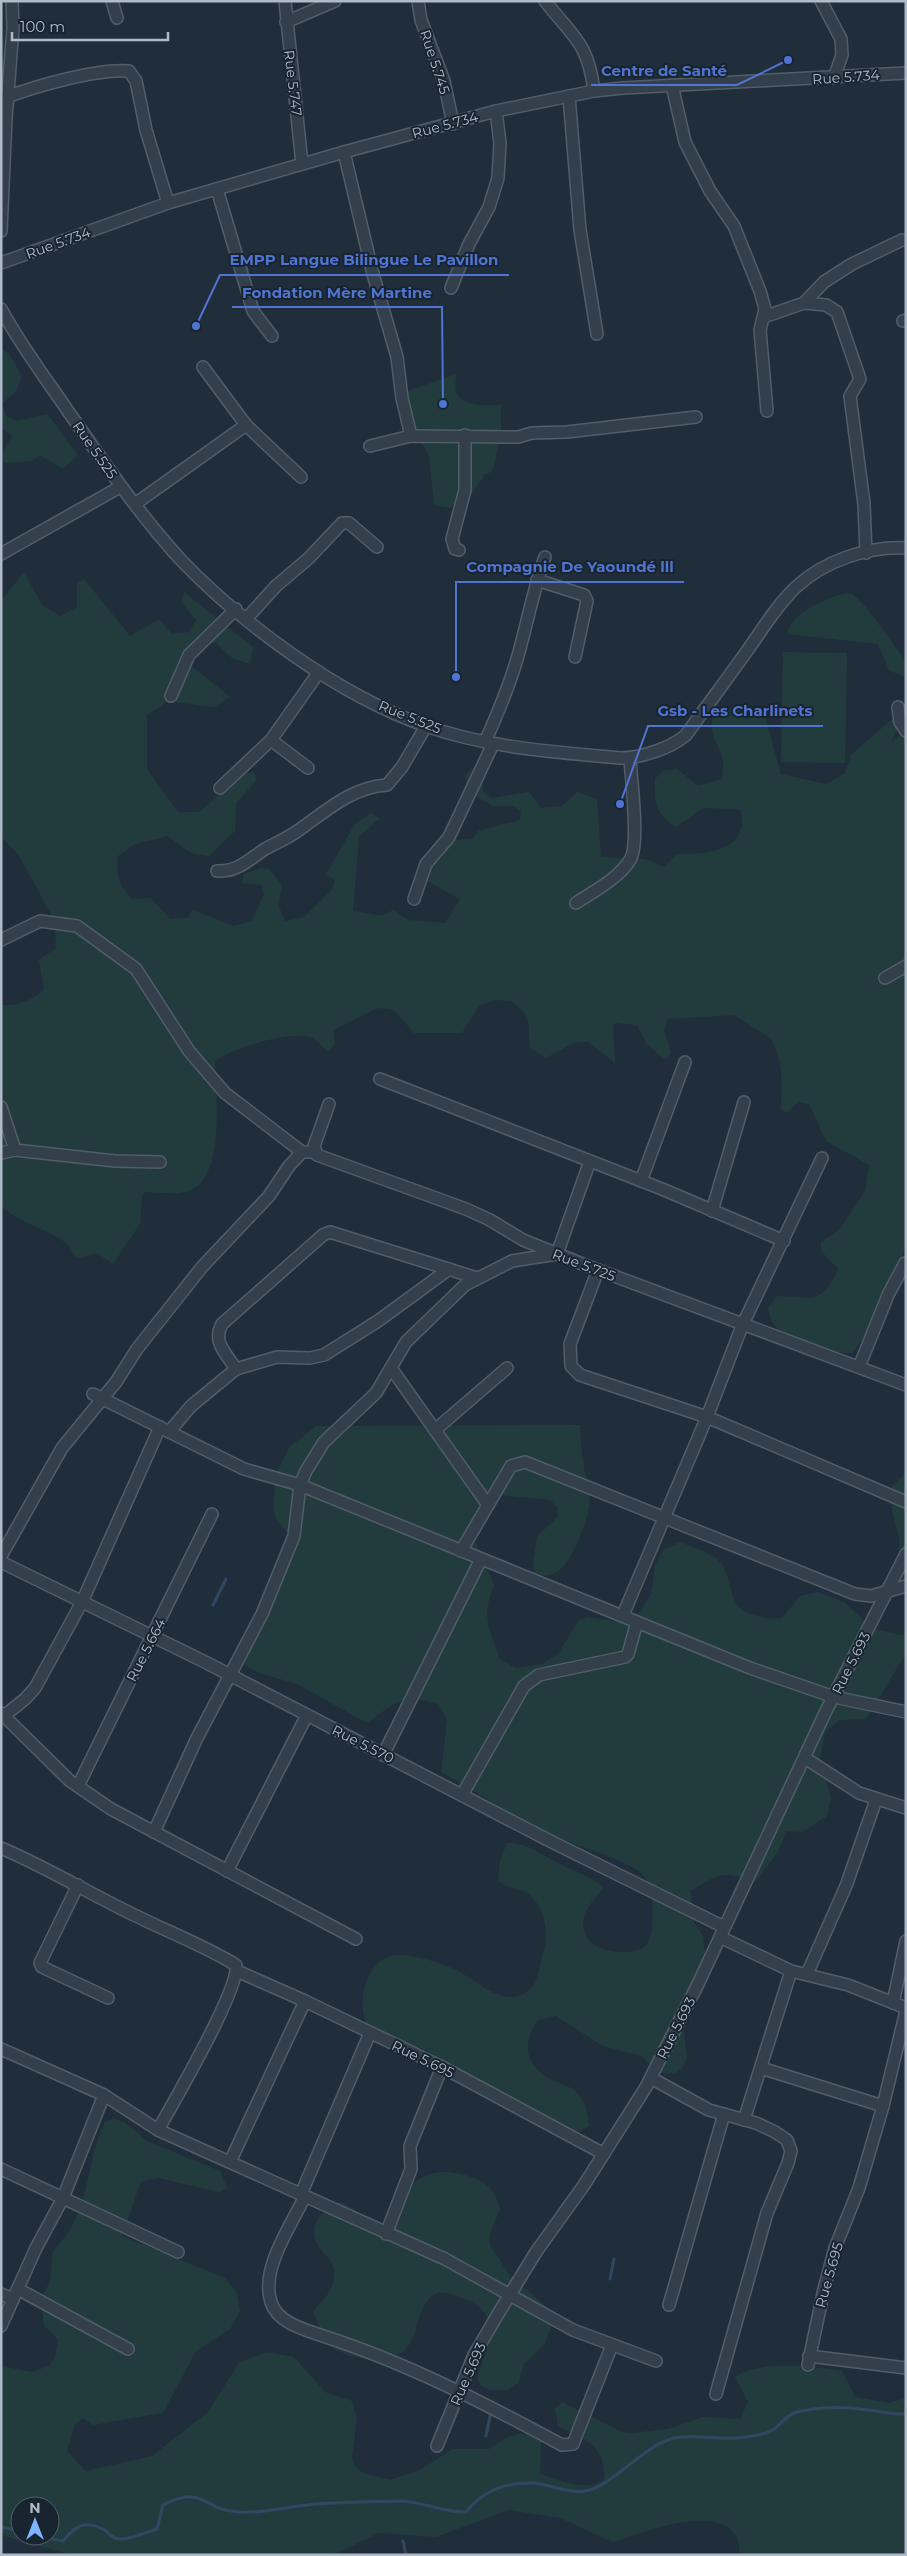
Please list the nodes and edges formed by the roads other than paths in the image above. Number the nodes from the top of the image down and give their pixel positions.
1 (12, 1) edge
2 (112, 1) edge
3 (285, 1) edge
4 (335, 1) edge
5 (418, 1) edge
6 (545, 1) edge
7 (821, 1) edge
8 (117, 18) dead end
9 (286, 22) junction
10 (906, 73) edge
11 (834, 78) junction
12 (672, 85) junction
13 (594, 91) junction
14 (569, 96) junction
15 (4, 97) edge
16 (496, 112) junction
17 (452, 124) junction
18 (344, 152) junction
19 (302, 164) junction
20 (217, 189) junction
21 (168, 203) junction
22 (1, 231) edge
23 (902, 240) dead end
24 (1, 263) edge
25 (451, 288) dead end
26 (804, 302) junction
27 (1, 309) edge
28 (764, 317) junction
29 (597, 334) dead end
30 (272, 336) dead end
31 (203, 368) dead end
32 (767, 411) dead end
33 (696, 417) dead end
34 (246, 425) junction
35 (465, 435) junction
36 (411, 436) junction
37 (370, 446) dead end
38 (301, 477) dead end
39 (120, 487) junction
40 (135, 504) junction
41 (377, 547) dead end
42 (906, 548) edge
43 (460, 550) dead end
44 (866, 552) junction
45 (1, 554) edge
46 (545, 557) dead end
47 (537, 580) junction
48 (236, 609) junction
49 (247, 618) junction
50 (575, 657) dead end
51 (319, 672) junction
52 (171, 696) dead end
53 (898, 707) dead end
54 (426, 726) junction
55 (906, 731) edge
56 (271, 740) junction
57 (489, 743) junction
58 (630, 758) junction
59 (308, 768) dead end
60 (220, 788) dead end
61 (217, 871) dead end
62 (414, 899) dead end
63 (576, 903) dead end
64 (1, 940) edge
65 (906, 966) edge
66 (885, 978) dead end
67 (685, 1062) dead end
68 (380, 1079) dead end
69 (744, 1102) dead end
70 (329, 1104) dead end
71 (1, 1107) edge
72 (15, 1150) junction
73 (302, 1152) junction
74 (315, 1152) junction
75 (1, 1153) edge
76 (822, 1158) dead end
77 (590, 1161) junction
78 (160, 1162) dead end
79 (641, 1181) junction
80 (712, 1211) junction
81 (523, 1240) junction
82 (784, 1241) junction
83 (557, 1254) junction
84 (512, 1262) junction
85 (905, 1263) edge
86 (448, 1269) junction
87 (598, 1270) junction
88 (477, 1278) junction
89 (742, 1326) junction
90 (859, 1367) junction
91 (391, 1368) junction
92 (508, 1368) dead end
93 (236, 1369) junction
94 (906, 1385) edge
95 (98, 1396) junction
96 (707, 1417) junction
97 (164, 1429) junction
98 (435, 1430) junction
99 (300, 1485) junction
100 (906, 1502) edge
101 (488, 1505) junction
102 (212, 1514) dead end
103 (665, 1518) junction
104 (461, 1551) junction
105 (906, 1554) edge
106 (1, 1556) edge
107 (481, 1558) junction
108 (1, 1562) edge
109 (906, 1586) edge
110 (887, 1593) junction
111 (82, 1602) junction
112 (623, 1615) junction
113 (637, 1622) junction
114 (153, 1637) junction
115 (230, 1675) junction
116 (834, 1697) junction
117 (906, 1712) edge
118 (3, 1714) edge
119 (307, 1715) junction
120 (383, 1755) junction
121 (805, 1758) junction
122 (78, 1786) junction
123 (462, 1795) junction
124 (876, 1800) junction
125 (906, 1808) edge
126 (154, 1832) junction
127 (1, 1848) edge
128 (227, 1871) junction
129 (78, 1885) junction
130 (722, 1932) junction
131 (356, 1939) dead end
132 (906, 1941) edge
133 (238, 1971) junction
134 (791, 1971) junction
135 (806, 1974) junction
136 (108, 1998) dead end
137 (305, 2001) junction
138 (893, 2003) junction
139 (906, 2010) edge
140 (370, 2032) junction
141 (1, 2049) edge
142 (442, 2067) junction
143 (761, 2068) junction
144 (651, 2078) junction
145 (104, 2095) junction
146 (883, 2106) junction
147 (724, 2114) junction
148 (744, 2120) junction
149 (158, 2130) junction
150 (604, 2154) junction
151 (230, 2162) junction
152 (1, 2169) edge
153 (303, 2195) junction
154 (63, 2198) junction
155 (386, 2234) junction
156 (178, 2252) dead end
157 (1, 2294) edge
158 (16, 2294) junction
159 (511, 2294) junction
160 (669, 2304) dead end
161 (1, 2326) edge
162 (612, 2345) junction
163 (128, 2349) dead end
164 (656, 2361) dead end
165 (905, 2365) edge
166 (460, 2390) junction
167 (716, 2394) dead end
168 (437, 2446) dead end

1 - 15 street
2 - 8 street
3 - 9 street, Rue 5.747
4 - 9 street
5 - 17 street, Rue 5.745
6 - 13 street
7 - 11 street
9 - 19 street, Rue 5.747
10 - 11 street, Rue 5.734
11 - 12 street, Rue 5.734
12 - 13 street, Rue 5.734
12 - 28 street
13 - 14 street, Rue 5.734
14 - 16 street, Rue 5.734
14 - 29 street
15 - 21 street
15 - 22 street
16 - 17 street, Rue 5.734
16 - 25 street
17 - 18 street, Rue 5.734
18 - 19 street, Rue 5.734
18 - 36 street
19 - 20 street, Rue 5.734
20 - 21 street, Rue 5.734
20 - 30 street
21 - 24 street, Rue 5.734
23 - 26 street
26 - 28 street
26 - 44 street
27 - 39 street, Rue 5.525
28 - 32 street
31 - 34 street
33 - 35 street
34 - 38 street
34 - 40 street
35 - 36 street
35 - 43 street
36 - 37 street
39 - 40 street, Rue 5.525
39 - 45 street
40 - 48 street, Rue 5.525
41 - 49 street
42 - 44 street, Rue 5.525
44 - 58 street, Rue 5.525
46 - 47 street
47 - 50 street
47 - 57 street
48 - 49 street, Rue 5.525
48 - 52 street
49 - 51 street, Rue 5.525
51 - 54 street, Rue 5.525
51 - 56 street
53 - 55 street
54 - 57 street, Rue 5.525
54 - 61 street
56 - 59 street
56 - 60 street
57 - 58 street, Rue 5.525
57 - 62 street
58 - 63 street
64 - 73 street
65 - 66 street
67 - 79 street
68 - 77 street
69 - 80 street
70 - 74 street
71 - 72 street
72 - 75 street
72 - 78 street
73 - 74 street
73 - 95 street
74 - 81 street, Rue 5.725
76 - 82 street
77 - 79 street
77 - 83 street
79 - 80 street
80 - 82 street
81 - 83 street, Rue 5.725
81 - 84 street
82 - 89 street
83 - 84 street
83 - 87 street, Rue 5.725
84 - 88 street
85 - 90 street
86 - 88 street
86 - 93 street
86 - 93 street
87 - 89 street, Rue 5.725
87 - 96 street
88 - 91 street
89 - 90 street, Rue 5.725
89 - 96 street
90 - 94 street, Rue 5.725
91 - 98 street
91 - 99 street
92 - 98 street
93 - 97 street
95 - 97 street
95 - 106 street
96 - 100 street
96 - 103 street
97 - 99 street
97 - 111 street
98 - 101 street
99 - 104 street
99 - 115 street
101 - 103 street
101 - 104 street
102 - 114 street, Rue 5.664
103 - 110 street
103 - 112 street
104 - 107 street
105 - 110 street
107 - 112 street
107 - 120 street
108 - 111 street, Rue 5.570
109 - 110 street
110 - 116 street, Rue 5.693
111 - 114 street, Rue 5.570
111 - 118 street
112 - 113 street
113 - 116 street
113 - 123 street
114 - 115 street, Rue 5.570
114 - 122 street, Rue 5.664
115 - 119 street, Rue 5.570
115 - 126 street
116 - 117 street
116 - 121 street, Rue 5.693
118 - 122 street
119 - 120 street, Rue 5.570
119 - 128 street
120 - 123 street, Rue 5.570
121 - 124 street
121 - 130 street, Rue 5.693
122 - 126 street
123 - 130 street, Rue 5.570
124 - 125 street
124 - 135 street
126 - 128 street
127 - 129 street, Rue 5.695
128 - 131 street
129 - 133 street, Rue 5.695
129 - 136 street
130 - 134 street, Rue 5.570
130 - 144 street, Rue 5.693
132 - 138 street
133 - 137 street, Rue 5.695
133 - 149 street
134 - 135 street, Rue 5.570
134 - 143 street
135 - 138 street, Rue 5.570
137 - 140 street, Rue 5.695
137 - 151 street
138 - 139 street, Rue 5.570
139 - 146 street, Rue 5.695
140 - 142 street, Rue 5.695
140 - 153 street
141 - 145 street
142 - 150 street, Rue 5.695
142 - 155 street
143 - 146 street
143 - 148 street
144 - 147 street
144 - 150 street, Rue 5.693
145 - 149 street
145 - 154 street
146 - 165 street, Rue 5.695
147 - 148 street
147 - 160 street
148 - 167 street
149 - 151 street
150 - 159 street, Rue 5.693
151 - 153 street
152 - 154 street
153 - 155 street
153 - 166 street
154 - 156 street
154 - 158 street
155 - 159 street
157 - 158 street
158 - 161 street
158 - 163 street
159 - 162 street
159 - 166 street, Rue 5.693
162 - 164 street
162 - 166 street
166 - 168 street, Rue 5.693

